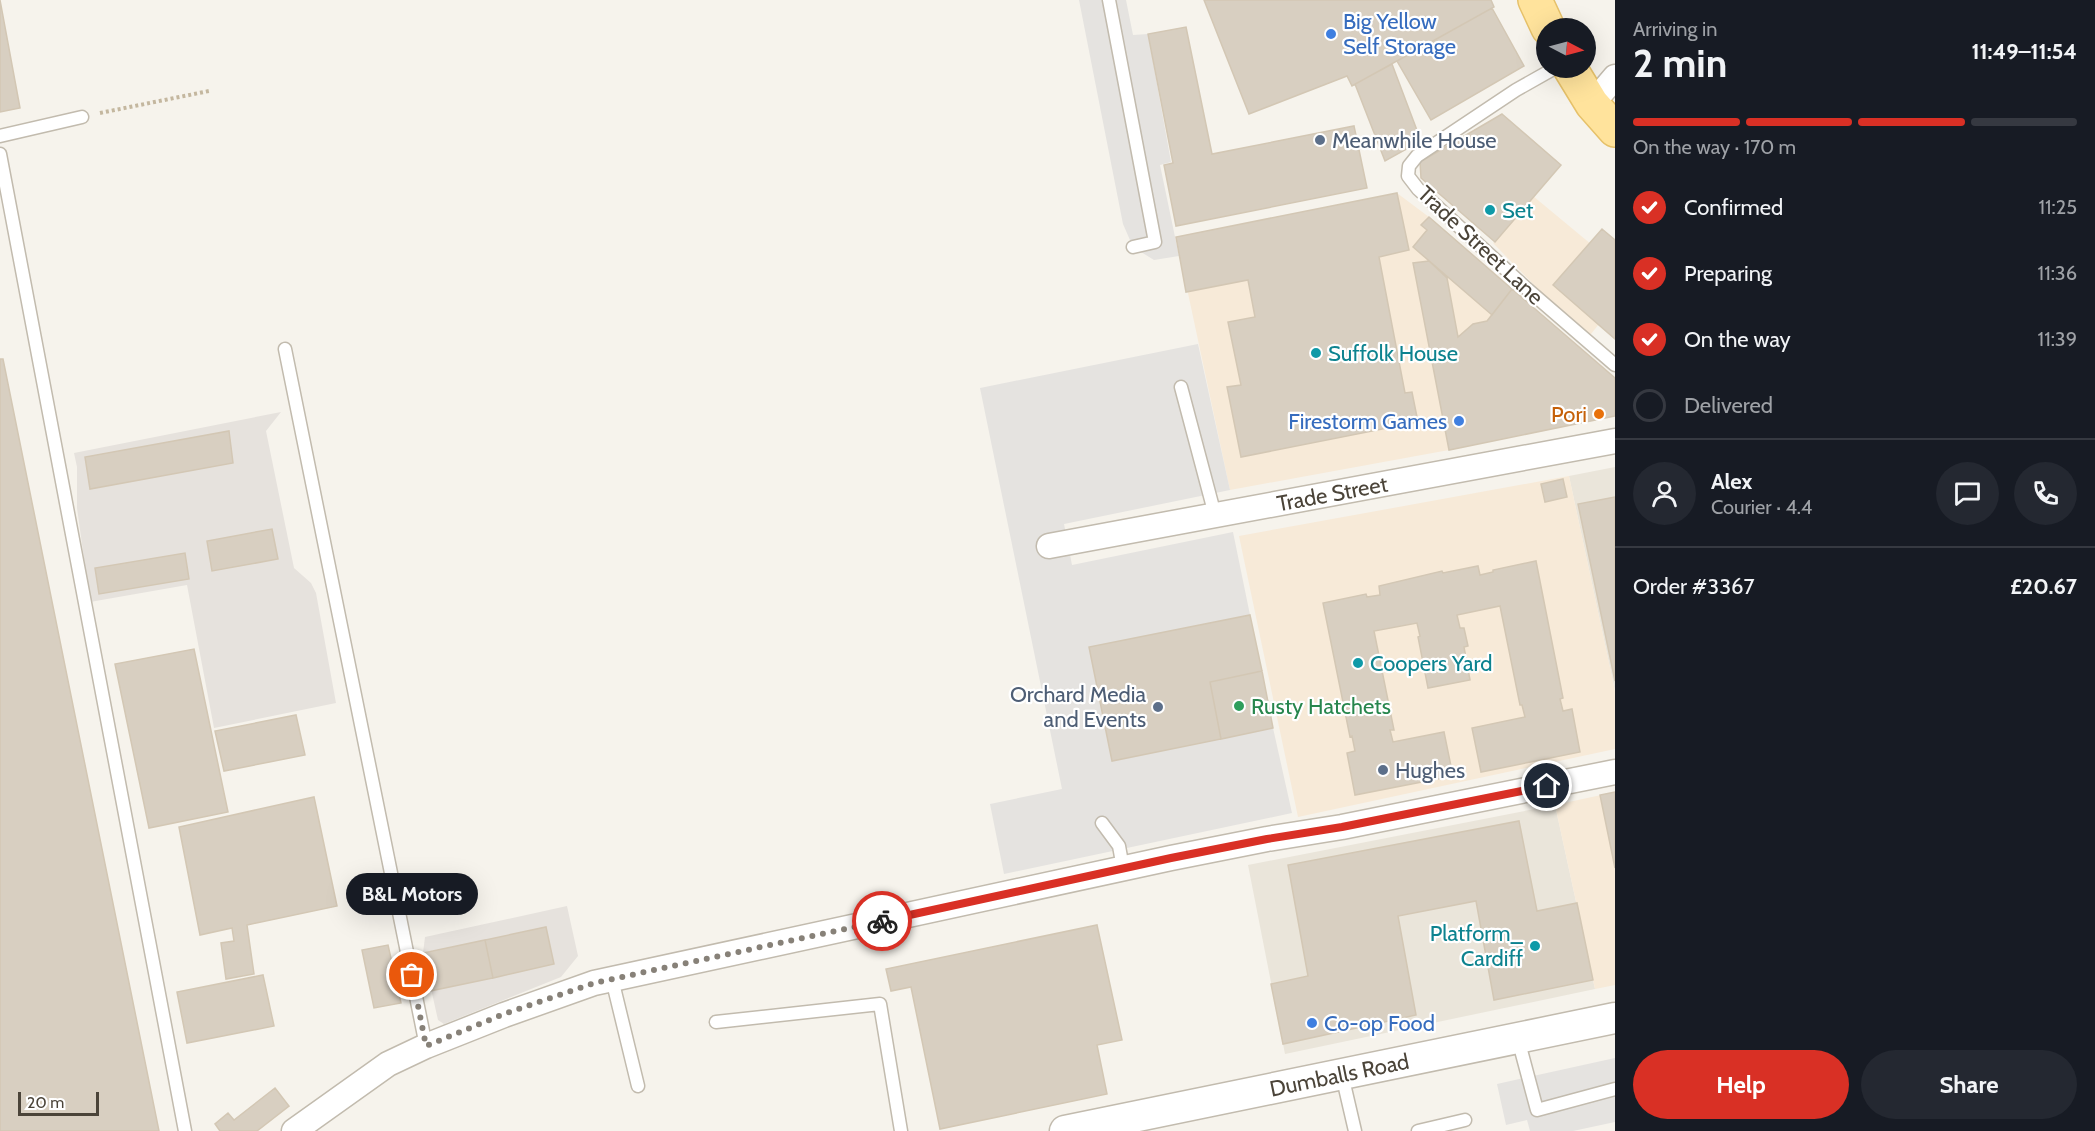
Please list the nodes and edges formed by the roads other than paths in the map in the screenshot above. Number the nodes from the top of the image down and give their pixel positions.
1 (1109, 0) edge
2 (1535, 0) edge
3 (1543, 18) edge
4 (1615, 77) edge
5 (1537, 78) edge
6 (1576, 78) edge
7 (1592, 104) junction
8 (82, 117) road end
9 (1615, 130) edge
10 (0, 136) edge
11 (0, 154) edge
12 (1133, 247) dead end
13 (285, 349) dead end
14 (1615, 365) edge
15 (1181, 387) dead end
16 (1615, 441) edge
17 (1215, 515) junction
18 (1049, 546) dead end
19 (1615, 772) edge
20 (1102, 823) dead end
21 (1123, 868) junction
22 (612, 979) junction
23 (1615, 1018) edge
24 (716, 1022) dead end
25 (1518, 1038) junction
26 (426, 1046) junction
27 (1342, 1074) junction
28 (638, 1086) dead end
29 (1615, 1089) edge
30 (1465, 1120) dead end
31 (1135, 1123) edge
32 (185, 1131) edge
33 (294, 1131) edge
34 (901, 1131) edge
35 (1065, 1131) edge
36 (1354, 1131) edge
37 (1418, 1131) edge

1 - 12 lane
2 - 3 main road
4 - 7 street
5 - 14 lane, Trade Street Lane
6 - 7 main road
7 - 9 main road
8 - 10 lane
11 - 32 lane
13 - 26 lane
15 - 17 lane
16 - 17 street, Trade Street
17 - 18 street, Trade Street
19 - 21 street
20 - 21 lane
21 - 22 street
22 - 26 street
22 - 28 lane
23 - 25 street, Dumballs Road
24 - 34 lane
25 - 27 street, Dumballs Road
25 - 29 lane
26 - 33 street
27 - 31 street, Dumballs Road
27 - 36 lane
30 - 37 lane
31 - 35 street, Dumballs Road

